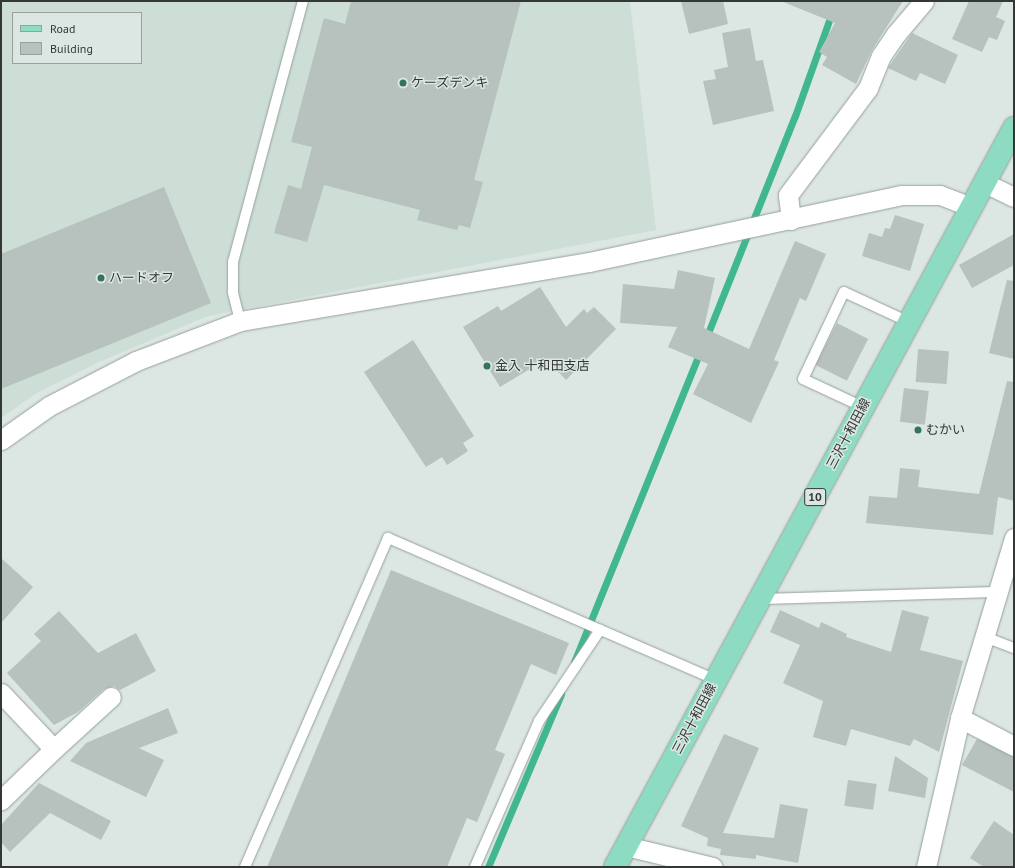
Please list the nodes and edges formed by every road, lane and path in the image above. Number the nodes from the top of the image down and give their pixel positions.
1 (303, 1) edge
2 (924, 1) edge
3 (1014, 128) edge
4 (985, 183) junction
5 (1014, 197) edge
6 (971, 207) junction
7 (791, 220) junction
8 (240, 321) junction
9 (909, 322) junction
10 (863, 407) junction
11 (1, 440) edge
12 (1014, 538) edge
13 (998, 592) junction
14 (760, 599) junction
15 (600, 630) junction
16 (985, 637) junction
17 (1014, 648) edge
18 (716, 680) junction
19 (1, 694) edge
20 (111, 697) dead end
21 (960, 718) junction
22 (1014, 746) edge
23 (54, 749) junction
24 (1, 800) edge
25 (626, 846) junction
26 (245, 867) edge
27 (476, 867) edge
28 (615, 867) edge
29 (713, 867) edge
30 (926, 867) edge

1 - 8 lane
2 - 7 street
3 - 4 main road, 三沢十和田線 / 10
4 - 5 street
4 - 6 main road, 三沢十和田線 / 10
6 - 7 street
6 - 9 main road, 三沢十和田線 / 10
7 - 8 street
8 - 11 street
9 - 10 main road, 三沢十和田線 / 10
9 - 10 lane
10 - 14 main road, 三沢十和田線 / 10
12 - 13 street
13 - 14 lane
13 - 16 street
14 - 18 main road, 三沢十和田線 / 10
15 - 18 lane
15 - 26 lane
15 - 27 lane
16 - 17 lane
16 - 21 street
18 - 25 main road, 三沢十和田線 / 10
19 - 23 street
20 - 23 street
21 - 22 street
21 - 30 street
23 - 24 street
25 - 28 main road, 三沢十和田線 / 10
25 - 29 street

